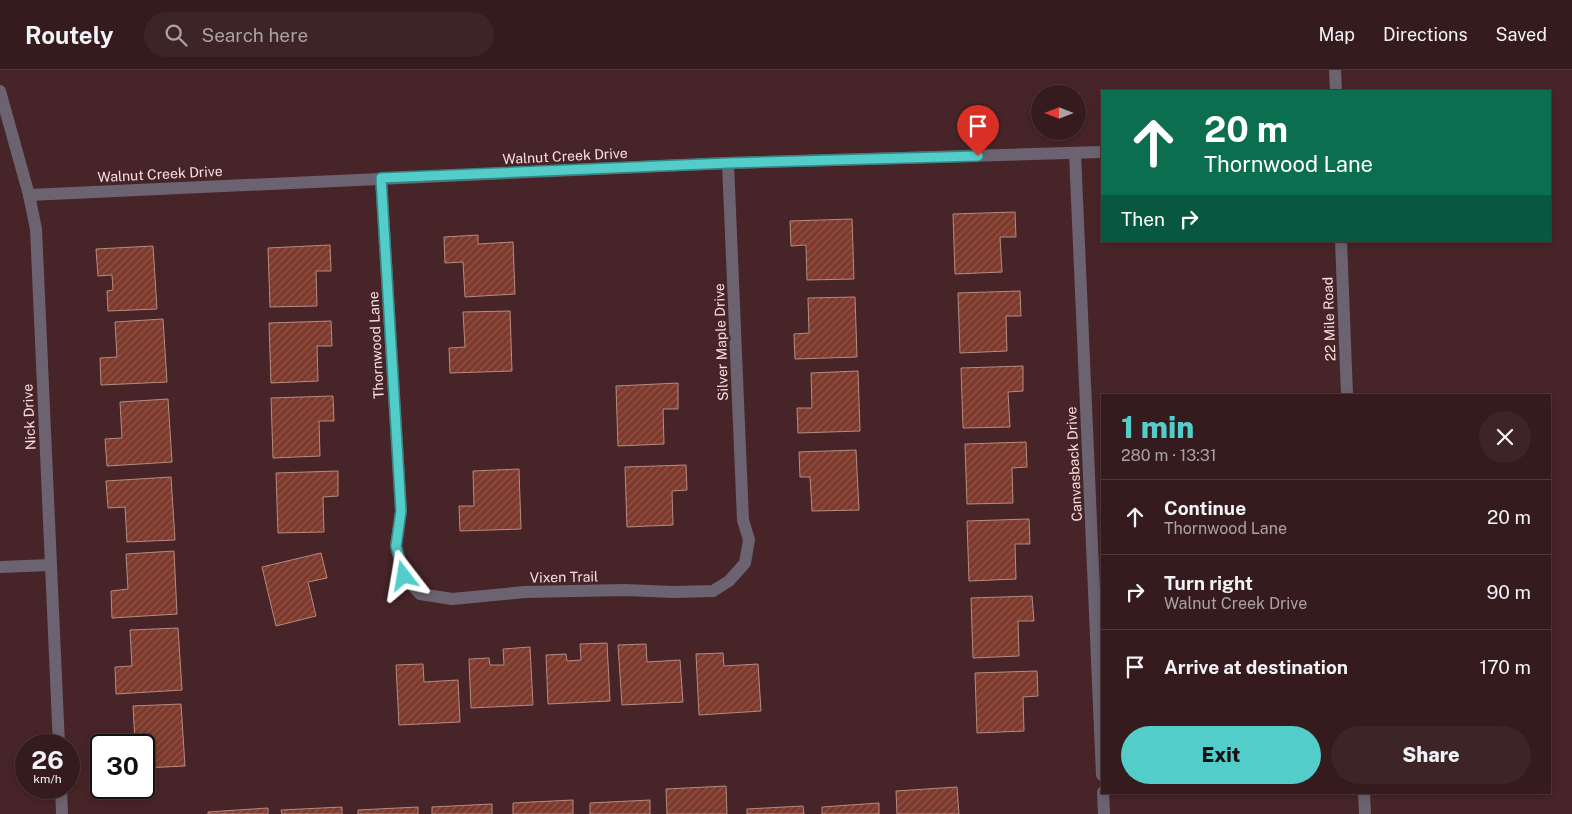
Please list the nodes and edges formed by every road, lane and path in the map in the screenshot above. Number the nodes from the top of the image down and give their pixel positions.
1 (1335, 70) edge
2 (1336, 90) edge
3 (0, 91) edge
4 (1101, 152) edge
5 (1075, 153) junction
6 (728, 163) junction
7 (381, 178) junction
8 (28, 195) junction
9 (1341, 242) edge
10 (1347, 394) edge
11 (401, 511) joint
12 (743, 520) joint
13 (51, 565) junction
14 (0, 567) edge
15 (59, 734) edge
16 (1101, 751) edge
17 (1103, 794) edge
18 (1364, 794) edge
19 (61, 799) edge
20 (62, 814) edge
21 (1104, 814) edge
22 (1365, 814) edge

1 - 2 street
3 - 8 street, Nick Drive
4 - 5 street, Walnut Creek Drive
5 - 6 street, Walnut Creek Drive
5 - 16 street, Canvasback Drive
6 - 7 street, Walnut Creek Drive
6 - 12 street, Silver Maple Drive
7 - 8 street, Walnut Creek Drive
7 - 11 street, Thornwood Lane
8 - 13 street, Nick Drive
9 - 10 street, 22 Mile Road
11 - 12 street, Vixen Trail
13 - 14 street
13 - 15 street, Nick Drive
17 - 21 street
18 - 22 street
19 - 20 street

